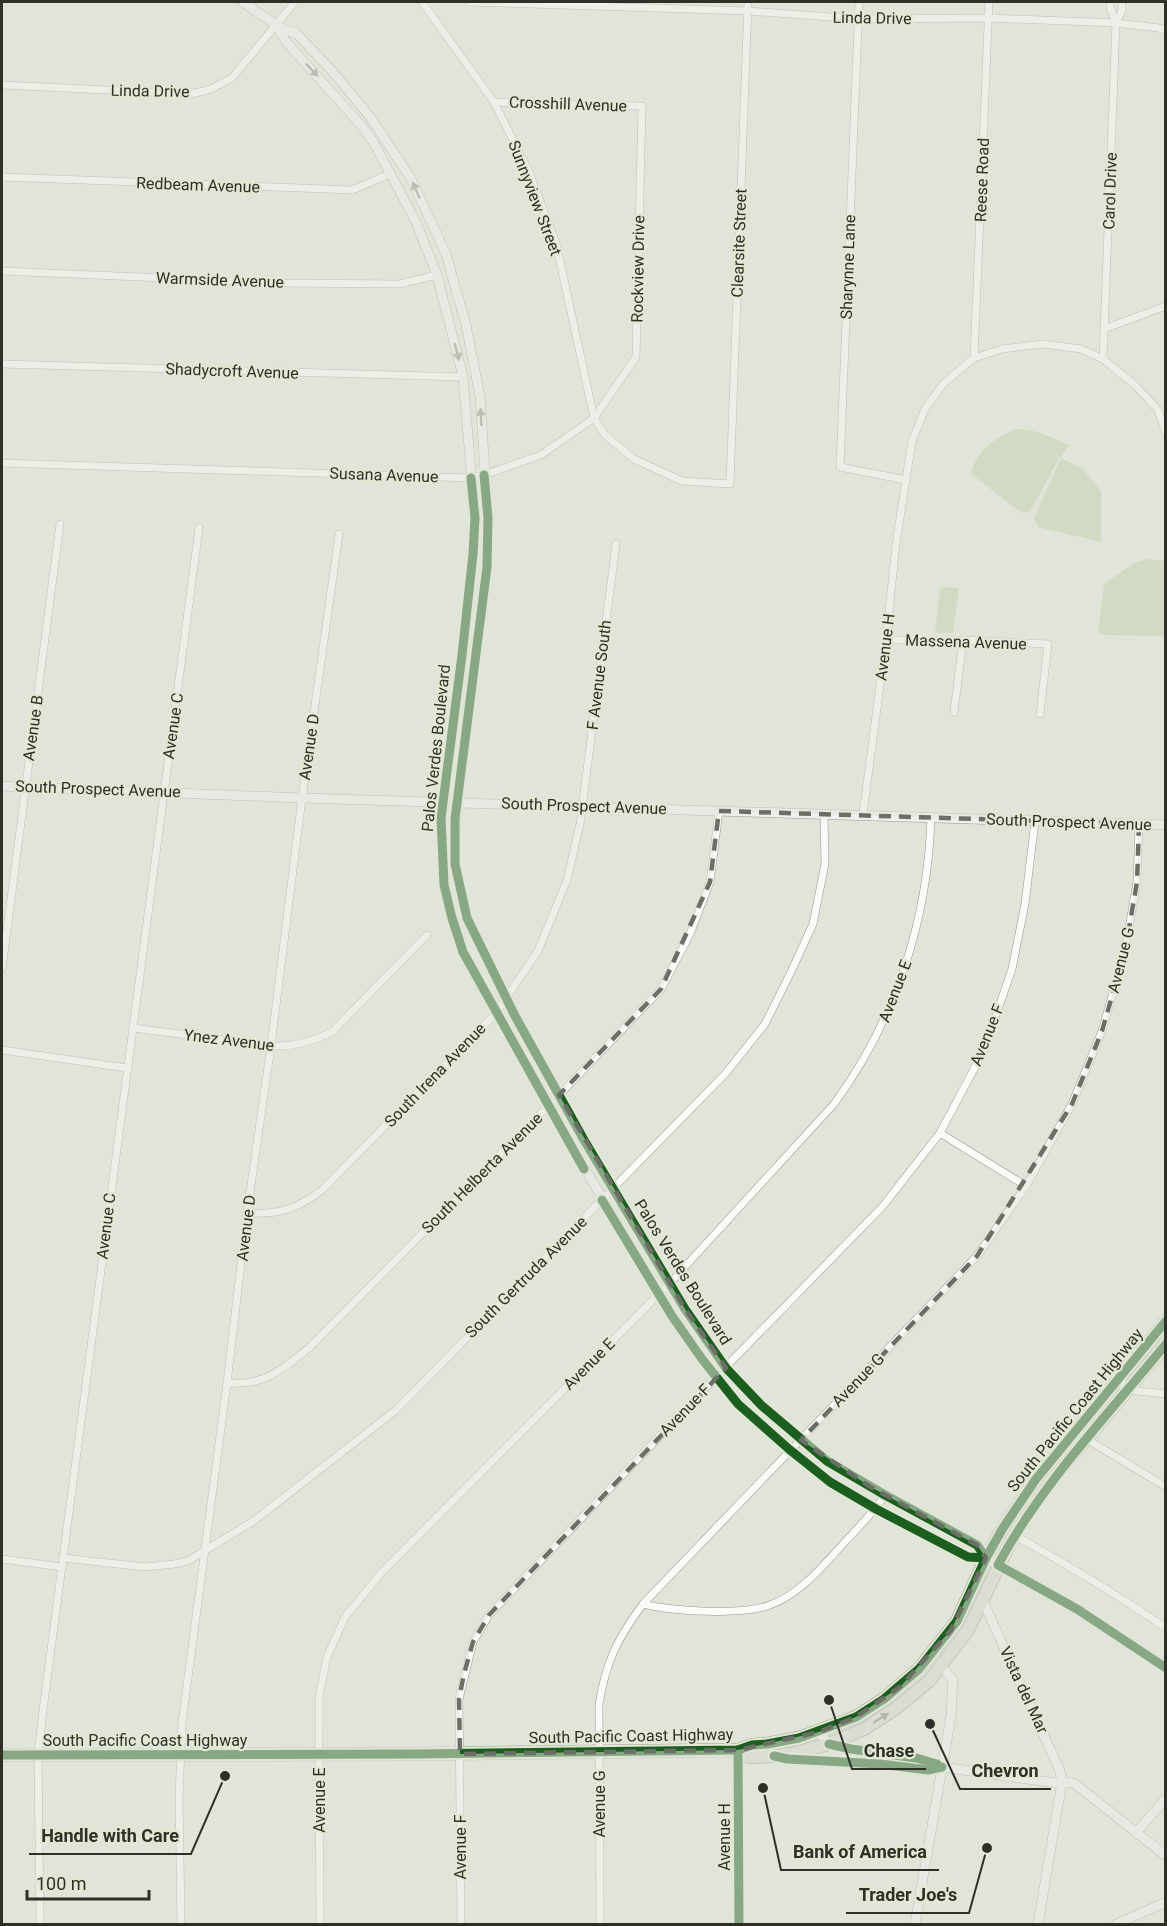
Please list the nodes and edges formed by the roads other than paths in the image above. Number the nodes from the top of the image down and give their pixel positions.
1 (243, 2) edge
2 (295, 2) edge
3 (422, 2) edge
4 (470, 2) edge
5 (748, 2) edge
6 (859, 2) edge
7 (989, 2) edge
8 (1110, 2) edge
9 (1122, 2) edge
10 (748, 10) junction
11 (988, 18) junction
12 (859, 19) junction
13 (1116, 22) junction
14 (276, 25) junction
15 (1166, 31) edge
16 (2, 85) edge
17 (494, 102) junction
18 (642, 106) joint
19 (371, 118) junction
20 (361, 124) junction
21 (390, 174) junction
22 (2, 177) edge
23 (428, 216) junction
24 (416, 222) junction
25 (2, 271) edge
26 (437, 275) junction
27 (1166, 306) edge
28 (464, 320) junction
29 (450, 324) junction
30 (1104, 329) junction
31 (974, 358) junction
32 (1103, 359) junction
33 (2, 364) edge
34 (463, 377) junction
35 (594, 418) junction
36 (1166, 434) edge
37 (2, 463) edge
38 (484, 475) junction
39 (471, 478) junction
40 (906, 480) junction
41 (60, 524) dead end
42 (199, 528) dead end
43 (339, 534) dead end
44 (616, 544) dead end
45 (886, 640) junction
46 (963, 640) junction
47 (954, 712) dead end
48 (1040, 714) dead end
49 (2, 786) edge
50 (26, 787) junction
51 (164, 791) junction
52 (302, 798) junction
53 (442, 801) junction
54 (457, 802) junction
55 (581, 806) junction
56 (719, 811) junction
57 (863, 814) junction
58 (824, 815) junction
59 (931, 818) junction
60 (1035, 821) junction
61 (1140, 824) junction
62 (1166, 825) edge
63 (427, 935) dead end
64 (2, 968) edge
65 (506, 999) junction
66 (496, 1013) junction
67 (133, 1028) junction
68 (271, 1046) junction
69 (2, 1050) edge
70 (127, 1068) junction
71 (560, 1095) junction
72 (548, 1106) junction
73 (940, 1133) junction
74 (1026, 1186) junction
75 (614, 1188) junction
76 (602, 1200) junction
77 (247, 1213) junction
78 (670, 1283) junction
79 (660, 1293) junction
80 (1166, 1321) edge
81 (1166, 1344) edge
82 (726, 1368) junction
83 (716, 1377) junction
84 (1118, 1380) junction
85 (227, 1383) junction
86 (1128, 1390) junction
87 (1166, 1394) edge
88 (1080, 1435) junction
89 (801, 1440) junction
90 (790, 1450) junction
91 (1166, 1487) edge
92 (885, 1495) junction
93 (876, 1509) junction
94 (1014, 1535) junction
95 (203, 1552) junction
96 (63, 1558) junction
97 (986, 1558) junction
98 (2, 1559) edge
99 (998, 1565) junction
100 (62, 1567) junction
101 (982, 1599) junction
102 (643, 1604) junction
103 (1166, 1628) edge
104 (951, 1630) junction
105 (941, 1666) junction
106 (1166, 1668) edge
107 (819, 1732) junction
108 (829, 1744) junction
109 (738, 1750) junction
110 (598, 1752) junction
111 (460, 1754) junction
112 (2, 1755) edge
113 (38, 1755) junction
114 (180, 1755) junction
115 (319, 1755) junction
116 (774, 1756) junction
117 (942, 1767) junction
118 (1062, 1782) junction
119 (1166, 1798) edge
120 (1136, 1833) junction
121 (1166, 1856) edge
122 (1166, 1902) edge
123 (1120, 1923) edge
124 (40, 1924) edge
125 (181, 1924) edge
126 (320, 1924) edge
127 (461, 1924) edge
128 (600, 1924) edge
129 (739, 1924) edge
130 (915, 1924) edge
131 (1038, 1924) edge

1 - 14 main road, Palos Verdes Boulevard
2 - 14 street, Linda Drive
3 - 17 street, Sunnyview Street
4 - 10 street, Linda Drive
5 - 10 street, Clearsite Street
6 - 12 street, Sharynne Lane
7 - 11 street, Reese Road
8 - 13 street, Carol Drive
9 - 13 street, Carol Drive
10 - 12 street, Linda Drive
10 - 35 street, Clearsite Street
11 - 12 street, Linda Drive
11 - 13 street, Linda Drive
11 - 31 street, Reese Road
12 - 40 street, Sharynne Lane
13 - 15 street, Linda Drive
13 - 30 street, Carol Drive
14 - 16 street, Linda Drive
14 - 19 main road, Palos Verdes Boulevard
14 -> 20 main road, Palos Verdes Boulevard
17 - 18 street, Crosshill Avenue
17 - 35 street, Sunnyview Street
18 - 35 street, Rockview Drive
19 - 20 main road
23 -> 19 main road, Palos Verdes Boulevard
20 - 21 main road, Palos Verdes Boulevard
21 - 22 street, Redbeam Avenue
21 - 24 main road, Palos Verdes Boulevard
23 - 24 main road
23 - 28 main road, Palos Verdes Boulevard
24 - 26 main road, Palos Verdes Boulevard
25 - 26 street, Warmside Avenue
26 - 29 main road, Palos Verdes Boulevard
27 - 30 street
28 - 29 main road
38 -> 28 main road, Palos Verdes Boulevard
29 -> 34 main road, Palos Verdes Boulevard
30 - 32 street, Carol Drive
31 - 32 street
31 - 40 street, Avenue H
32 - 36 street
33 - 34 street, Shadycroft Avenue
34 - 39 main road, Palos Verdes Boulevard
35 - 38 street, Susana Avenue
37 - 39 street, Susana Avenue
38 - 39 street, Susana Avenue
38 - 54 main road, Palos Verdes Boulevard
39 - 53 main road, Palos Verdes Boulevard
40 - 45 street, Avenue H
41 - 50 street, Avenue B
42 - 51 street, Avenue C
43 - 52 street, Avenue D
44 - 55 street, F Avenue South
45 - 46 street, Massena Avenue
45 - 57 street, Avenue H
46 - 47 street
46 - 48 street, Massena Avenue
49 - 50 main road, South Prospect Avenue
50 - 51 main road, South Prospect Avenue
50 - 64 street, Avenue B
51 - 52 main road, South Prospect Avenue
51 - 67 street, Avenue C
52 - 53 main road, South Prospect Avenue
52 - 68 street, Avenue D
53 - 54 main road, South Prospect Avenue
53 - 66 main road, Palos Verdes Boulevard
54 - 55 main road, South Prospect Avenue
54 - 65 main road, Palos Verdes Boulevard
55 - 56 main road, South Prospect Avenue
55 - 65 street, South Irena Avenue
56 - 58 main road, South Prospect Avenue
56 - 71 street, South Helberta Avenue
57 - 58 main road, South Prospect Avenue
57 - 59 main road, South Prospect Avenue
58 - 75 street, South Gertruda Avenue
59 - 60 main road, South Prospect Avenue
59 - 78 street, Avenue E
60 - 61 main road, South Prospect Avenue
60 - 73 street, Avenue F
61 - 62 main road, South Prospect Avenue
61 - 74 street, Avenue G
63 - 68 street, Ynez Avenue
65 - 66 street, South Irena Avenue
65 - 71 main road, Palos Verdes Boulevard
66 - 72 main road, Palos Verdes Boulevard
66 - 77 street, South Irena Avenue
67 - 68 street, Ynez Avenue
67 - 70 street, Avenue C
68 - 77 street, Avenue D
69 - 70 street
70 - 96 street, Avenue C
71 - 72 street, South Helberta Avenue
71 - 75 main road, Palos Verdes Boulevard
72 - 76 main road, Palos Verdes Boulevard
72 - 85 street, South Helberta Avenue
73 - 74 street
73 - 82 street, Avenue F
74 - 89 street, Avenue G
75 - 76 street, South Gertruda Avenue
75 - 78 main road, Palos Verdes Boulevard
76 - 79 main road, Palos Verdes Boulevard
76 - 95 street, South Gertruda Avenue
77 - 85 street, Avenue D
78 - 79 street, Avenue E
78 - 82 main road, Palos Verdes Boulevard
79 - 83 main road, Palos Verdes Boulevard
79 - 115 street, Avenue E
80 - 84 highway, South Pacific Coast Highway
81 - 86 highway, South Pacific Coast Highway
82 - 83 street, Avenue F
82 - 89 main road, Palos Verdes Boulevard
83 - 90 main road, Palos Verdes Boulevard
83 - 111 street, Avenue F
84 - 86 street
84 - 88 highway, South Pacific Coast Highway
85 - 95 street, Avenue D
86 - 87 street
86 - 88 highway, South Pacific Coast Highway
88 - 91 street
88 - 94 highway, South Pacific Coast Highway
88 - 97 highway, South Pacific Coast Highway
89 - 90 street, Avenue G
89 - 92 main road, Palos Verdes Boulevard
90 - 93 main road, Palos Verdes Boulevard
90 - 102 street, Avenue G
92 - 93 street
92 - 97 main road, Palos Verdes Boulevard
93 - 97 main road, Palos Verdes Boulevard
93 - 102 street
94 - 99 highway, South Pacific Coast Highway
94 - 103 street
95 - 96 street, South Gertruda Avenue
95 - 114 street, Avenue D
96 - 100 street, Avenue C
97 - 99 main road, Palos Verdes Boulevard
97 - 104 highway, South Pacific Coast Highway
98 - 100 street
99 - 101 highway, South Pacific Coast Highway
99 - 106 main road, Palos Verdes Boulevard
100 - 113 street, Avenue C
101 - 105 highway, South Pacific Coast Highway
101 - 118 main road, Vista del Mar
102 - 110 street, Avenue G
104 - 105 highway
104 - 107 highway, South Pacific Coast Highway
108 -> 105 highway, South Pacific Coast Highway
105 - 117 main road
107 - 108 main road
107 - 109 highway, South Pacific Coast Highway
108 - 116 highway, South Pacific Coast Highway
108 - 117 main road
109 - 110 highway, South Pacific Coast Highway
109 - 116 highway, South Pacific Coast Highway
109 - 129 main road, Avenue H
110 - 111 highway, South Pacific Coast Highway
110 - 128 street, Avenue G
111 - 115 highway, South Pacific Coast Highway
111 - 127 street, Avenue F
112 - 113 highway, South Pacific Coast Highway
113 - 114 highway, South Pacific Coast Highway
113 - 124 street, Avenue C
114 - 115 highway, South Pacific Coast Highway
114 - 125 street, Avenue D
115 - 126 street, Avenue E
116 - 117 main road
117 - 118 main road
117 - 130 main road
118 - 120 main road
118 - 131 main road
119 - 120 main road
120 - 121 main road
122 - 123 main road

